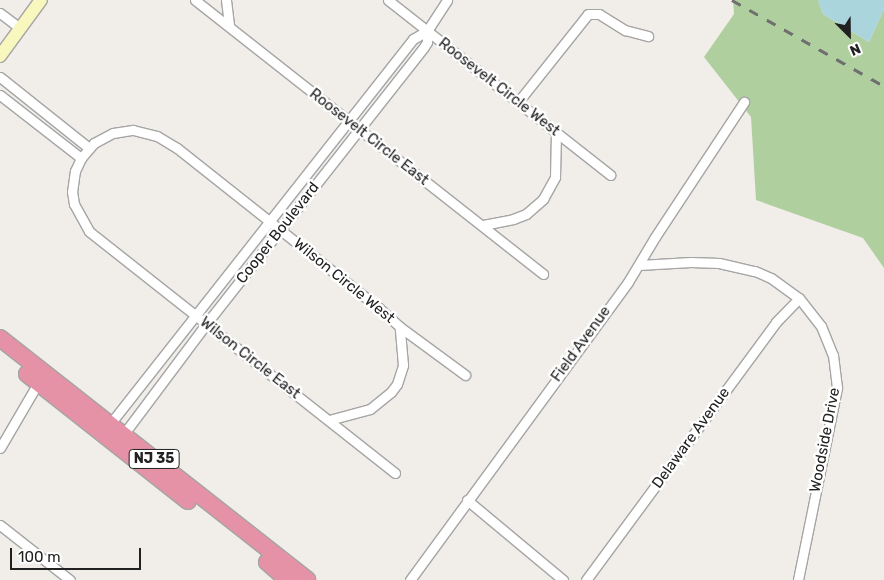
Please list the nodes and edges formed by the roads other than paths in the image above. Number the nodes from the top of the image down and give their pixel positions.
1 (41, 0) edge
2 (195, 0) edge
3 (226, 0) edge
4 (388, 0) edge
5 (447, 0) edge
6 (0, 13) edge
7 (229, 26) junction
8 (20, 28) junction
9 (427, 30) junction
10 (648, 36) dead end
11 (0, 56) edge
12 (0, 77) edge
13 (0, 95) edge
14 (518, 102) junction
15 (744, 102) dead end
16 (348, 122) junction
17 (359, 130) junction
18 (556, 133) junction
19 (89, 148) junction
20 (81, 158) junction
21 (610, 175) dead end
22 (270, 222) junction
23 (483, 225) junction
24 (280, 230) junction
25 (639, 265) junction
26 (543, 274) dead end
27 (799, 298) junction
28 (196, 316) junction
29 (206, 324) junction
30 (400, 327) junction
31 (0, 338) edge
32 (0, 352) edge
33 (465, 375) dead end
34 (38, 383) junction
35 (329, 420) junction
36 (110, 424) junction
37 (123, 435) junction
38 (0, 448) edge
39 (395, 472) dead end
40 (468, 500) junction
41 (0, 525) edge
42 (70, 580) edge
43 (288, 580) edge
44 (307, 580) edge
45 (410, 580) edge
46 (563, 580) edge
47 (586, 580) edge
48 (798, 580) edge

1 - 8 main road
2 - 7 street, Roosevelt Circle East
3 - 7 street
4 - 9 street, Roosevelt Circle West
5 - 9 street, Cooper Boulevard
6 - 8 street
7 - 16 street, Roosevelt Circle East
8 - 11 main road
9 - 14 street, Roosevelt Circle West
9 - 16 street, Cooper Boulevard
9 - 17 street, Cooper Boulevard
10 - 14 street
12 - 19 street
13 - 20 street
14 - 18 street, Roosevelt Circle West
15 - 25 street, Field Avenue
16 - 17 street, Roosevelt Circle East
16 - 22 street, Cooper Boulevard
17 - 23 street, Roosevelt Circle East
17 - 24 street, Cooper Boulevard
18 - 21 street, Roosevelt Circle West
18 - 23 street
19 - 20 street, Wilson Circle West
19 - 22 street, Wilson Circle West
20 - 28 street, Wilson Circle East
22 - 24 street, Wilson Circle West
22 - 28 street, Cooper Boulevard
23 - 26 street, Roosevelt Circle East
24 - 29 street, Cooper Boulevard
24 - 30 street, Wilson Circle West
25 - 27 street, Woodside Drive
25 - 40 street, Field Avenue
27 - 47 street, Delaware Avenue
27 - 48 street, Woodside Drive
28 - 29 street, Wilson Circle East
28 - 36 street, Cooper Boulevard
29 - 35 street, Wilson Circle East
29 - 37 street, Cooper Boulevard
30 - 33 street, Wilson Circle West
30 - 35 street
31 - 36 highway, NJ 35
32 - 34 highway, NJ 35
34 - 38 street
34 - 43 highway, NJ 35
35 - 39 street, Wilson Circle East
36 - 37 highway, NJ 35
37 - 44 highway, NJ 35
40 - 45 street, Field Avenue
40 - 46 street
41 - 42 street

